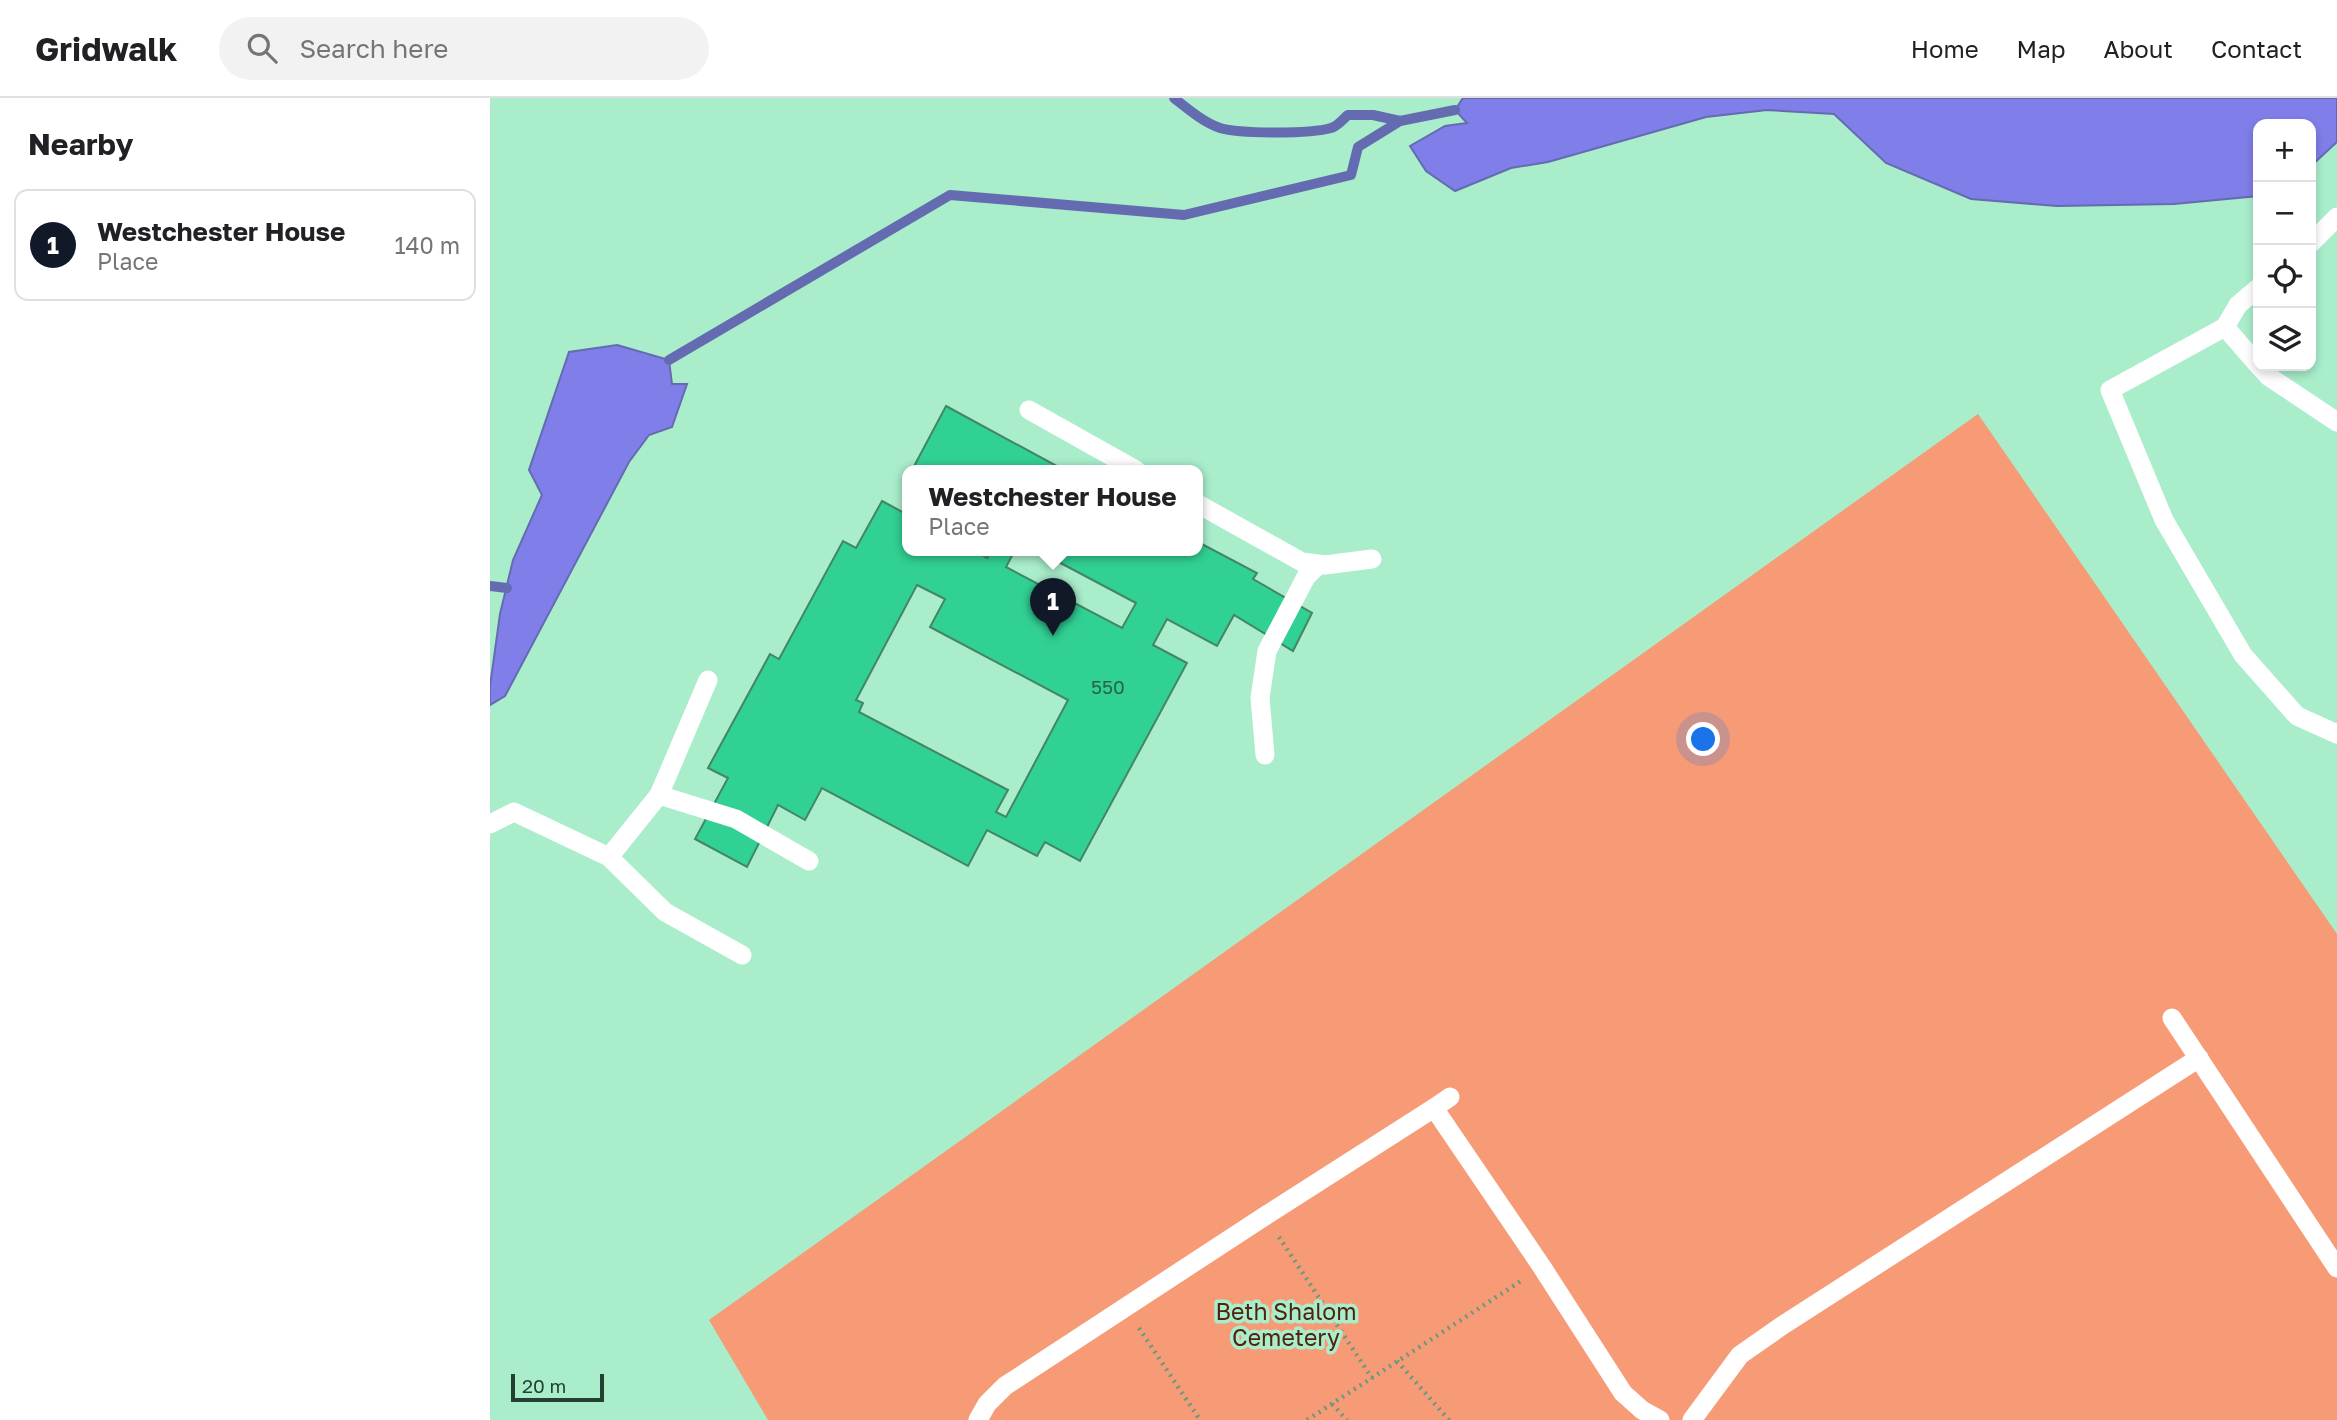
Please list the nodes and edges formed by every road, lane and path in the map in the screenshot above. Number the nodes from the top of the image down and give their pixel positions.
1 (2337, 217) edge
2 (2316, 238) edge
3 (2253, 292) edge
4 (2225, 327) junction
5 (2253, 360) edge
6 (2262, 371) edge
7 (1029, 410) dead end
8 (2337, 422) edge
9 (1127, 465) edge
10 (1203, 507) edge
11 (1372, 559) dead end
12 (1318, 565) junction
13 (708, 680) dead end
14 (2337, 734) edge
15 (1265, 755) dead end
16 (659, 795) junction
17 (490, 824) edge
18 (609, 857) junction
19 (809, 861) dead end
20 (742, 955) dead end
21 (2172, 1018) dead end
22 (2199, 1058) junction
23 (1265, 1216) junction
24 (1542, 1267) junction
25 (2337, 1268) edge
26 (1125, 1307) junction
27 (1397, 1362) junction
28 (1372, 1378) junction
29 (1332, 1404) junction
30 (978, 1420) edge
31 (1200, 1420) edge
32 (1307, 1420) edge
33 (1347, 1420) edge
34 (1449, 1420) edge
35 (1660, 1420) edge
36 (1692, 1420) edge

1 - 2 lane
3 - 4 lane
4 - 5 lane
4 - 14 lane
6 - 8 lane
7 - 9 lane
10 - 12 lane
11 - 12 lane
12 - 15 lane
13 - 16 lane
16 - 18 lane
16 - 19 lane
17 - 18 lane
18 - 20 lane
21 - 22 lane
22 - 25 lane
22 - 36 lane
23 - 24 lane
23 - 26 lane
23 - 28 path
24 - 27 path
24 - 35 lane
26 - 30 lane
26 - 31 path
27 - 28 path
27 - 34 path
28 - 29 path
29 - 32 path
29 - 33 path

